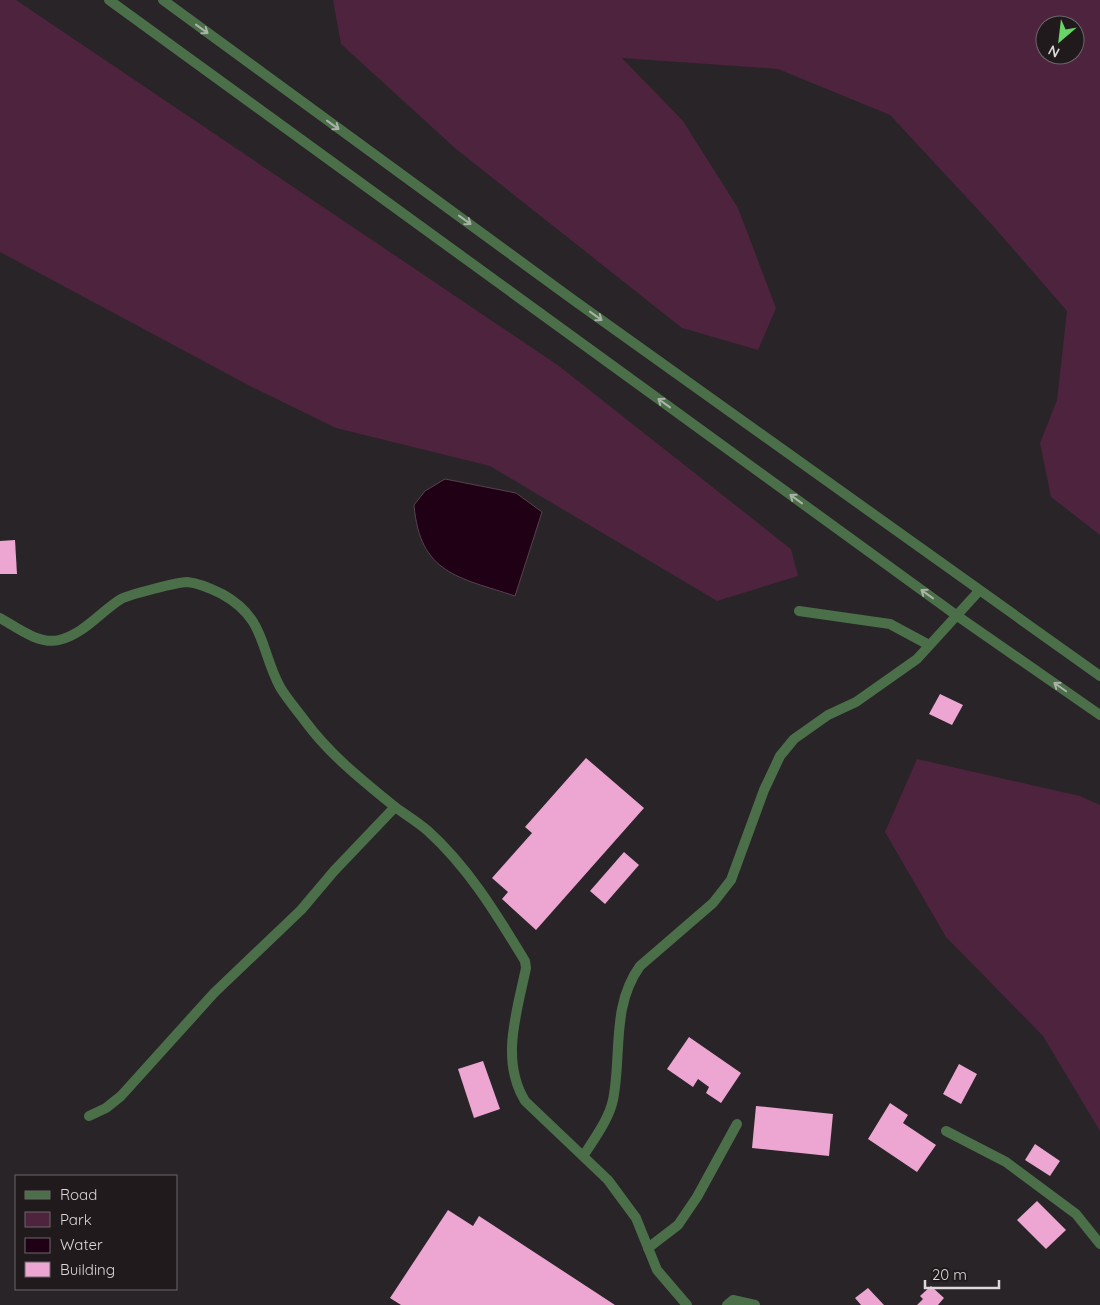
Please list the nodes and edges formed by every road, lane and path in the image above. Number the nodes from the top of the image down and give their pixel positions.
1 (109, 0) edge
2 (163, 0) edge
3 (979, 591) junction
4 (799, 611) dead end
5 (956, 615) junction
6 (0, 618) edge
7 (928, 645) junction
8 (1100, 676) edge
9 (1100, 715) edge
10 (396, 807) junction
11 (89, 1116) dead end
12 (738, 1124) dead end
13 (946, 1131) dead end
14 (584, 1155) junction
15 (1100, 1244) edge
16 (648, 1248) junction
17 (688, 1305) edge
18 (727, 1305) edge
19 (755, 1305) edge

5 -> 1 street
2 -> 3 street
3 - 5 street
3 - 8 street
4 - 7 street
5 - 7 street
9 -> 5 street
6 - 10 street
7 - 14 street
10 - 11 street
10 - 14 street
12 - 16 street
13 - 15 street
14 - 16 street
16 - 17 street
18 - 19 street

